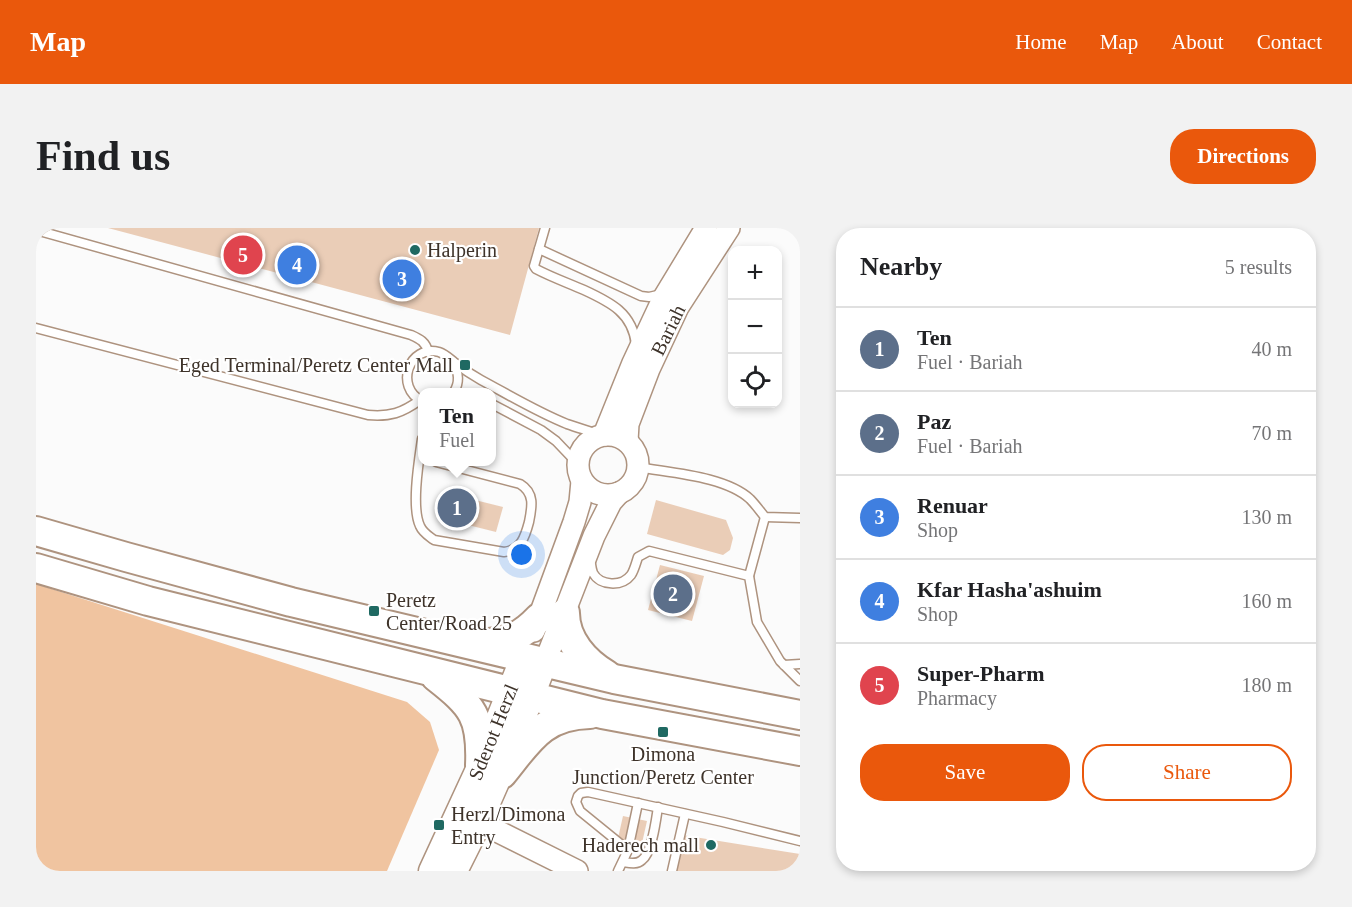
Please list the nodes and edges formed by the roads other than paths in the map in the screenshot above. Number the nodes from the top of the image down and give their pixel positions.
1 (545, 228) edge
2 (706, 228) edge
3 (729, 228) edge
4 (36, 230) edge
5 (539, 249) junction
6 (666, 293) junction
7 (36, 328) edge
8 (428, 352) junction
9 (637, 355) junction
10 (453, 362) junction
11 (456, 388) edge
12 (418, 399) edge
13 (418, 403) edge
14 (496, 406) edge
15 (603, 435) junction
16 (627, 441) junction
17 (420, 466) edge
18 (451, 466) edge
19 (638, 467) junction
20 (580, 472) junction
21 (619, 493) junction
22 (765, 517) junction
23 (800, 518) edge
24 (36, 531) edge
25 (589, 548) junction
26 (36, 568) edge
27 (749, 576) junction
28 (552, 615) junction
29 (473, 645) junction
30 (534, 660) junction
31 (800, 664) edge
32 (784, 665) junction
33 (430, 672) junction
34 (614, 680) junction
35 (800, 681) edge
36 (521, 694) junction
37 (602, 714) junction
38 (800, 715) edge
39 (800, 751) edge
40 (491, 769) junction
41 (639, 803) junction
42 (658, 807) junction
43 (685, 814) junction
44 (470, 817) junction
45 (800, 841) edge
46 (628, 850) junction
47 (623, 862) junction
48 (431, 871) edge
49 (455, 871) edge
50 (577, 871) edge
51 (618, 871) edge
52 (672, 871) edge

1 - 5 lane
2 - 6 street, Bariah
3 - 16 street, Bariah
4 - 8 lane
5 - 6 lane
5 - 9 lane
6 - 9 street, Bariah
7 - 13 lane
8 - 10 lane
8 - 12 lane
9 - 15 street, Bariah
10 - 11 lane
10 - 15 lane
14 - 20 lane
15 - 16 street
15 - 20 street
16 - 19 street
17 - 18 lane
19 - 21 street
19 - 22 lane
20 - 21 street
20 - 28 street
21 - 25 street
22 - 23 lane
22 - 27 lane
24 - 29 highway
25 - 27 lane
25 - 28 street
26 - 33 highway
27 - 32 lane
28 - 29 highway
28 - 30 street
28 - 34 highway
29 - 30 highway
30 - 34 highway
30 - 36 main road, Sderot Herzl
31 - 32 lane
32 - 35 lane
33 - 36 highway
33 - 40 highway
34 - 38 highway
36 - 37 highway
36 - 40 main road, Sderot Herzl
37 - 39 highway
37 - 40 highway
40 - 44 main road, Sderot Herzl
41 - 42 lane
41 - 46 lane
41 - 46 lane
42 - 43 lane
42 - 47 lane
43 - 45 lane
43 - 52 lane
44 - 48 main road, Sderot Herzl
44 - 49 main road, Sderot Herzl
44 - 50 street
46 - 47 lane
47 - 51 lane

